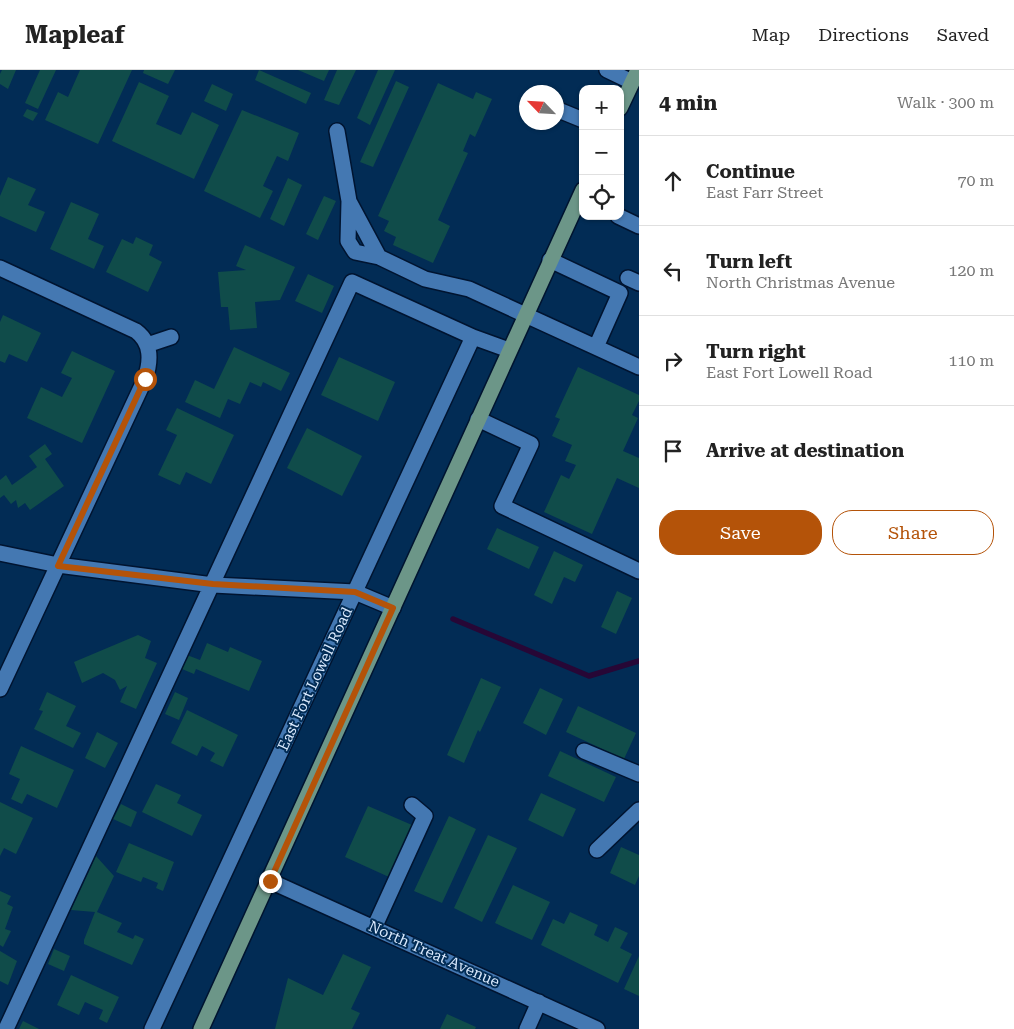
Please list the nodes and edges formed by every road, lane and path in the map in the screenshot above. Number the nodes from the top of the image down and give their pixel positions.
1 (607, 70) edge
2 (635, 76) edge
3 (624, 99) edge
4 (564, 112) edge
5 (579, 118) edge
6 (336, 131) dead end
7 (579, 202) edge
8 (624, 219) edge
9 (639, 226) edge
10 (550, 260) junction
11 (0, 268) edge
12 (526, 315) junction
13 (171, 336) dead end
14 (472, 337) junction
15 (147, 345) junction
16 (596, 347) junction
17 (509, 350) junction
18 (639, 367) edge
19 (478, 419) junction
20 (0, 553) edge
21 (58, 566) junction
22 (639, 571) edge
23 (213, 584) junction
24 (355, 592) junction
25 (393, 608) junction
26 (0, 689) edge
27 (584, 751) dead end
28 (639, 774) edge
29 (412, 805) dead end
30 (639, 810) edge
31 (597, 850) dead end
32 (270, 881) junction
33 (374, 928) junction
34 (539, 1002) junction
35 (6, 1029) edge
36 (152, 1029) edge
37 (201, 1029) edge
38 (527, 1029) edge
39 (598, 1029) edge

1 - 2 street
2 - 3 main road
4 - 5 street
6 - 12 street
7 - 10 main road
8 - 9 street
10 - 12 main road
10 - 16 street
11 - 15 street
12 - 16 street
12 - 17 main road
13 - 15 street
14 - 17 street
14 - 23 street
14 - 24 street, East Fort Lowell Road
15 - 21 street
16 - 18 street
17 - 19 main road
19 - 22 street
19 - 25 main road
20 - 21 street
21 - 23 street
21 - 26 street
23 - 24 street
23 - 35 street
24 - 25 street
24 - 36 street, East Fort Lowell Road
25 - 32 main road
27 - 28 street
29 - 33 street
30 - 31 street
32 - 33 street, North Treat Avenue
32 - 37 main road
33 - 34 street, North Treat Avenue
34 - 38 street
34 - 39 street, North Treat Avenue

